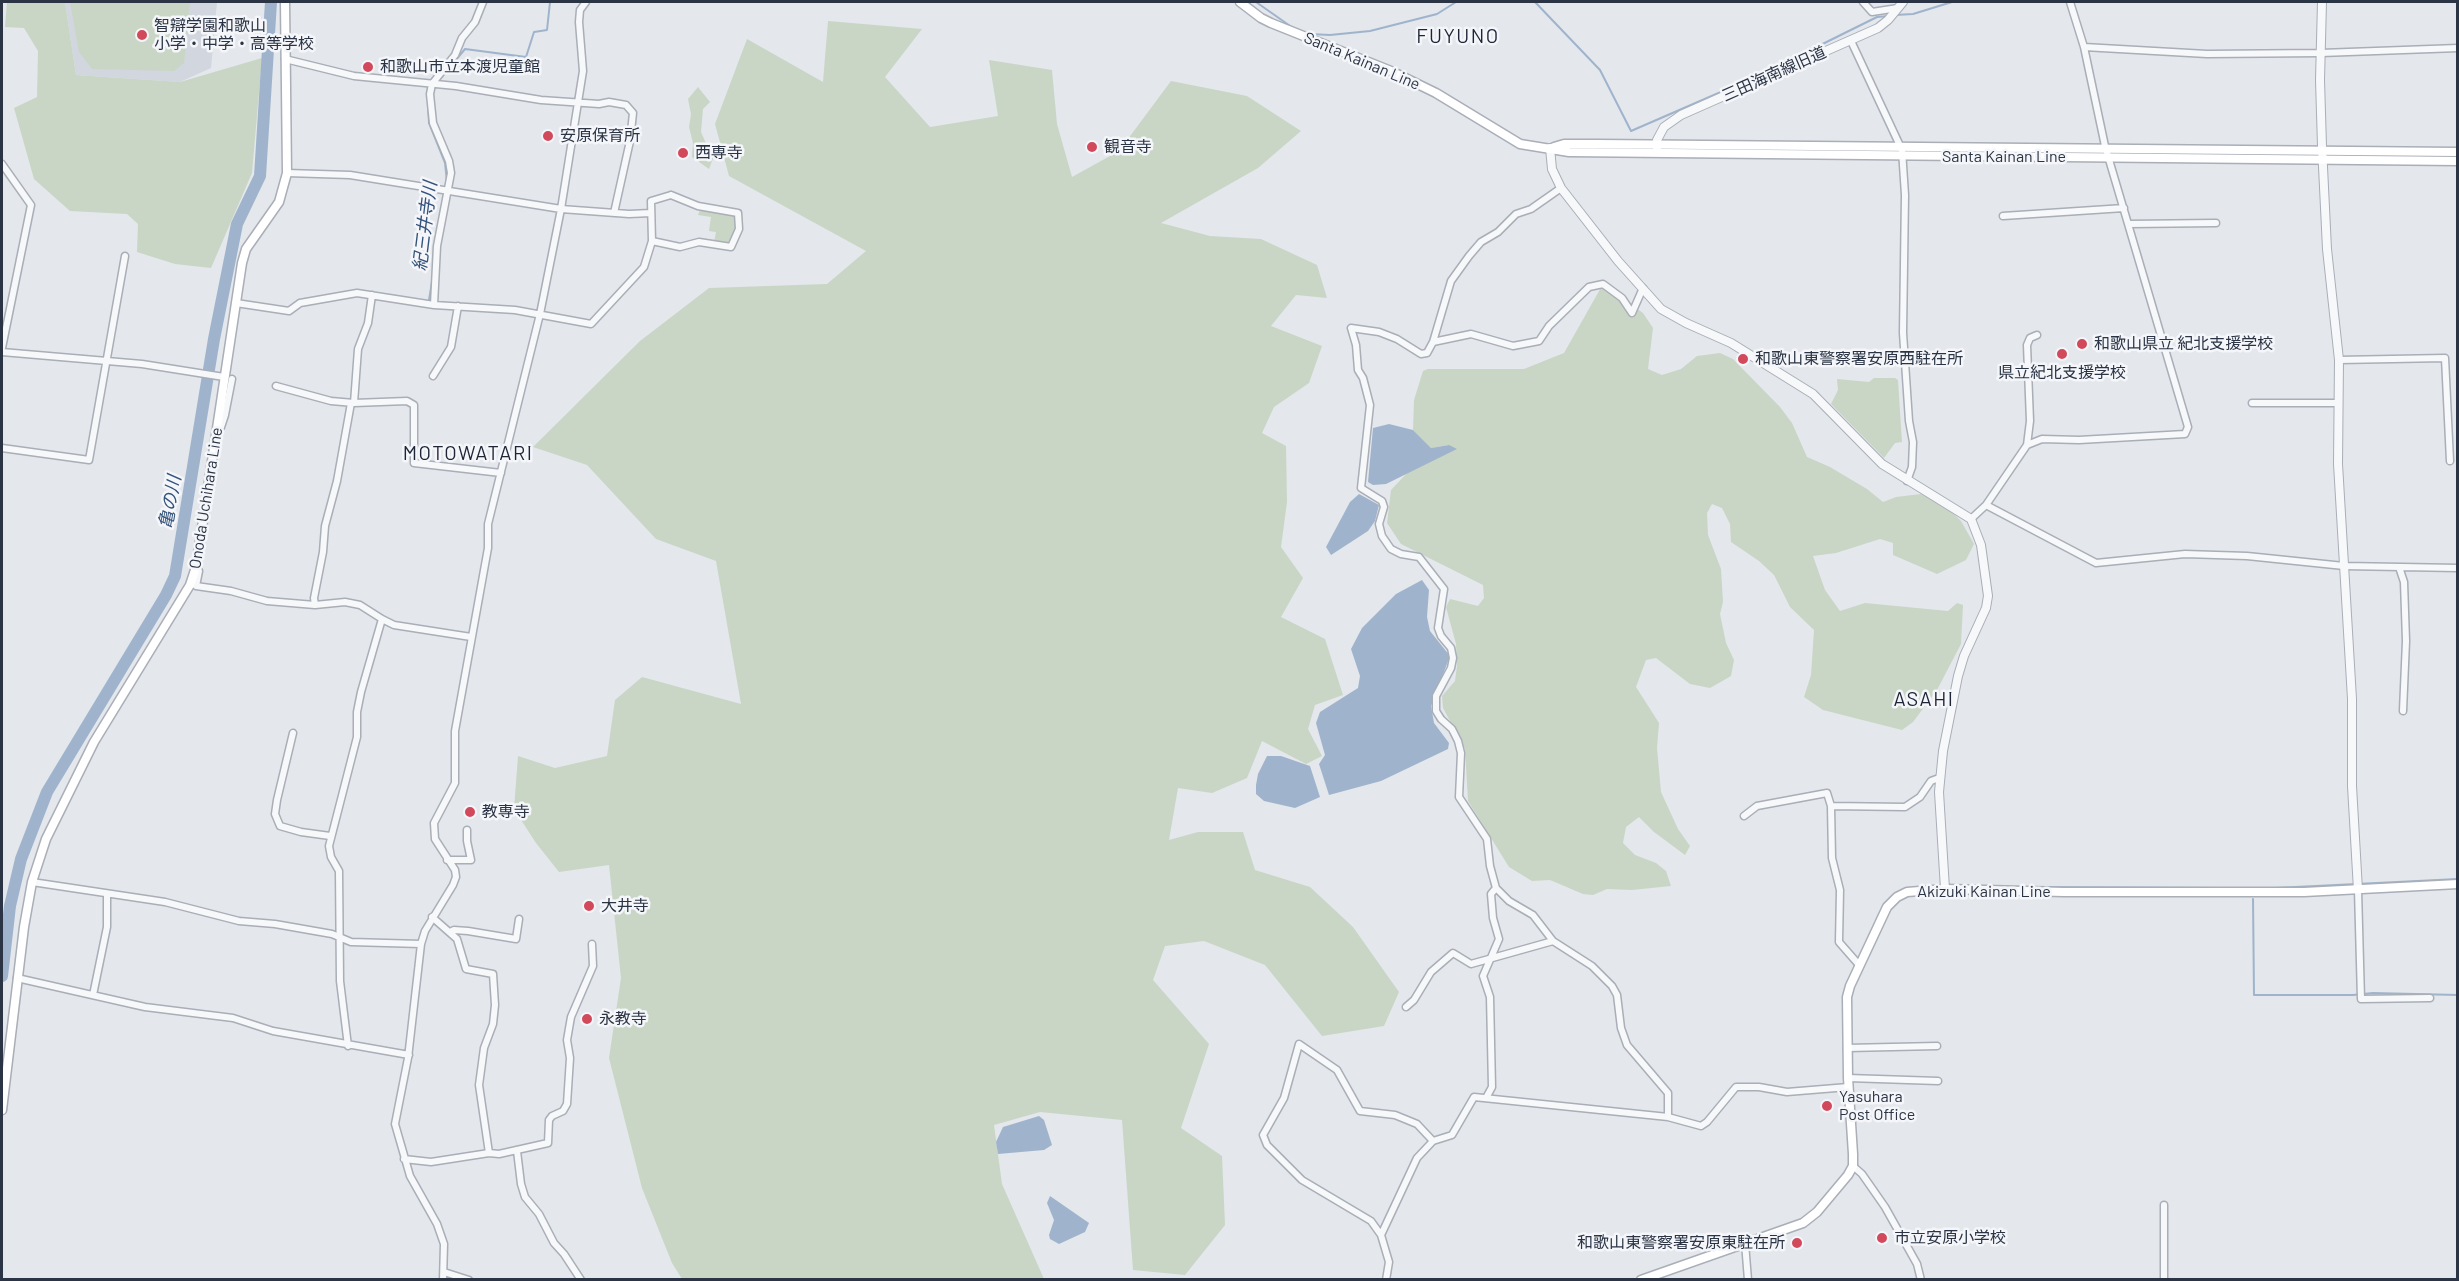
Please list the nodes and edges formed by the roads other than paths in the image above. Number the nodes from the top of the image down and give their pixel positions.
1 (285, 2) edge
2 (483, 2) edge
3 (586, 2) edge
4 (1240, 2) edge
5 (1863, 2) edge
6 (2070, 2) edge
7 (2322, 2) edge
8 (1899, 7) edge
9 (1851, 41) junction
10 (2084, 47) junction
11 (2457, 48) edge
12 (2321, 53) junction
13 (285, 59) junction
14 (432, 84) junction
15 (579, 103) junction
16 (1550, 148) junction
17 (1657, 149) junction
18 (1901, 152) junction
19 (2457, 152) edge
20 (2108, 154) junction
21 (2323, 156) junction
22 (2457, 161) edge
23 (2, 164) edge
24 (287, 173) junction
25 (1561, 188) junction
26 (448, 191) junction
27 (2124, 208) junction
28 (561, 209) junction
29 (614, 213) junction
30 (651, 213) junction
31 (2003, 216) dead end
32 (2216, 223) dead end
33 (2129, 224) junction
34 (651, 241) junction
35 (124, 256) dead end
36 (1643, 288) junction
37 (372, 295) junction
38 (236, 303) junction
39 (434, 305) junction
40 (458, 306) junction
41 (540, 314) junction
42 (2037, 335) dead end
43 (1433, 342) junction
44 (2, 350) edge
45 (105, 360) junction
46 (2339, 360) junction
47 (433, 376) dead end
48 (225, 378) junction
49 (276, 386) dead end
50 (2338, 402) junction
51 (353, 403) junction
52 (2252, 403) dead end
53 (2026, 446) junction
54 (2, 448) edge
55 (2450, 461) dead end
56 (501, 473) junction
57 (1907, 481) junction
58 (1986, 505) junction
59 (1971, 519) junction
60 (196, 567) junction
61 (2344, 567) junction
62 (2399, 567) junction
63 (2457, 568) edge
64 (315, 605) junction
65 (382, 620) junction
66 (471, 637) junction
67 (2403, 711) dead end
68 (293, 733) dead end
69 (1939, 778) junction
70 (1831, 806) junction
71 (1744, 816) dead end
72 (467, 830) dead end
73 (330, 836) junction
74 (447, 860) junction
75 (32, 882) junction
76 (2457, 884) edge
77 (1496, 888) junction
78 (1945, 889) junction
79 (2358, 890) junction
80 (107, 894) junction
81 (432, 917) junction
82 (519, 919) dead end
83 (450, 932) junction
84 (340, 938) junction
85 (1554, 941) junction
86 (421, 944) junction
87 (592, 944) dead end
88 (1490, 958) junction
89 (1860, 966) junction
90 (17, 978) junction
91 (93, 995) junction
92 (2430, 998) dead end
93 (1406, 1007) dead end
94 (348, 1046) junction
95 (1937, 1046) dead end
96 (1847, 1048) junction
97 (409, 1055) junction
98 (1938, 1081) dead end
99 (1848, 1082) junction
100 (1486, 1098) junction
101 (2, 1110) edge
102 (1668, 1117) junction
103 (1433, 1141) junction
104 (517, 1151) junction
105 (489, 1153) junction
106 (404, 1159) junction
107 (1853, 1166) junction
108 (2164, 1205) dead end
109 (1381, 1235) junction
110 (1745, 1243) junction
111 (444, 1272) junction
112 (443, 1280) edge
113 (469, 1280) edge
114 (581, 1280) edge
115 (1386, 1280) edge
116 (1641, 1280) edge
117 (1748, 1280) edge
118 (1921, 1280) edge
119 (2164, 1280) edge

1 - 13 main road, Onoda Uchihara Line
2 - 14 street
3 - 15 street
4 - 16 main road, Santa Kainan Line
5 - 8 street
6 - 10 street
7 - 12 street
8 - 9 street, 三田海南線旧道
9 - 17 street, 三田海南線旧道
9 - 18 street
10 - 12 street
10 - 20 street
11 - 12 street
12 - 21 street
13 - 14 street
13 - 24 main road, Onoda Uchihara Line
14 - 15 street
14 - 26 street
15 - 28 street
15 - 29 street
16 - 17 main road, Santa Kainan Line
16 - 25 street
17 - 18 main road, Santa Kainan Line
18 - 20 main road, Santa Kainan Line
18 - 57 street
19 - 21 main road, Santa Kainan Line
20 - 21 main road, Santa Kainan Line
20 - 27 street
21 - 22 main road, Santa Kainan Line
21 - 46 street
23 - 44 street
24 - 26 street
24 - 38 main road, Onoda Uchihara Line
25 - 36 street
25 - 43 street
26 - 28 street
26 - 39 street
27 - 31 street
27 - 33 street
28 - 29 street
28 - 41 street
29 - 30 street
30 - 34 street
30 - 34 street
32 - 33 street
33 - 53 street
34 - 41 street
35 - 45 street
36 - 43 street
36 - 57 street
37 - 38 street
37 - 39 street
37 - 51 street
38 - 48 main road, Onoda Uchihara Line
39 - 40 street
40 - 41 street
40 - 47 street
41 - 56 street
42 - 53 street
43 - 77 street
44 - 45 street
45 - 48 street
45 - 54 street
46 - 50 street
46 - 55 street
48 - 60 main road, Onoda Uchihara Line
49 - 51 street
50 - 52 street
50 - 61 street
51 - 56 street
51 - 64 street
53 - 58 street
56 - 66 street
57 - 59 street
58 - 59 street
58 - 61 street
59 - 69 street
60 - 64 street
60 - 75 main road, Onoda Uchihara Line
61 - 62 street
61 - 79 street
62 - 63 street
62 - 67 street
64 - 65 street
65 - 66 street
65 - 73 street
66 - 74 street
68 - 73 street
69 - 70 street
69 - 78 street
70 - 71 street
70 - 89 street
72 - 74 street
73 - 84 street
74 - 81 street
75 - 80 street
75 - 90 main road, Onoda Uchihara Line
76 - 79 main road, Akizuki Kainan Line
77 - 85 street
77 - 88 street
78 - 79 main road, Akizuki Kainan Line
78 - 89 main road, Akizuki Kainan Line
79 - 92 street
80 - 84 street
80 - 91 street
81 - 83 street
81 - 86 street
82 - 83 street
83 - 105 street
84 - 86 street
84 - 94 street
85 - 88 street
85 - 102 street
86 - 97 street
87 - 104 street
88 - 93 street
88 - 100 street
89 - 96 main road, Akizuki Kainan Line
90 - 91 street
90 - 101 main road, Onoda Uchihara Line
91 - 94 street
94 - 97 street
95 - 96 street
96 - 99 main road, Akizuki Kainan Line
97 - 106 street
98 - 99 street
99 - 102 street
99 - 107 main road, Akizuki Kainan Line
100 - 102 street
100 - 103 street
103 - 109 street
103 - 109 street
104 - 105 street
104 - 114 street
105 - 106 street
106 - 111 street
107 - 110 main road
107 - 118 street
108 - 119 street
109 - 115 street
110 - 116 main road
110 - 117 street
111 - 112 street
111 - 113 street

